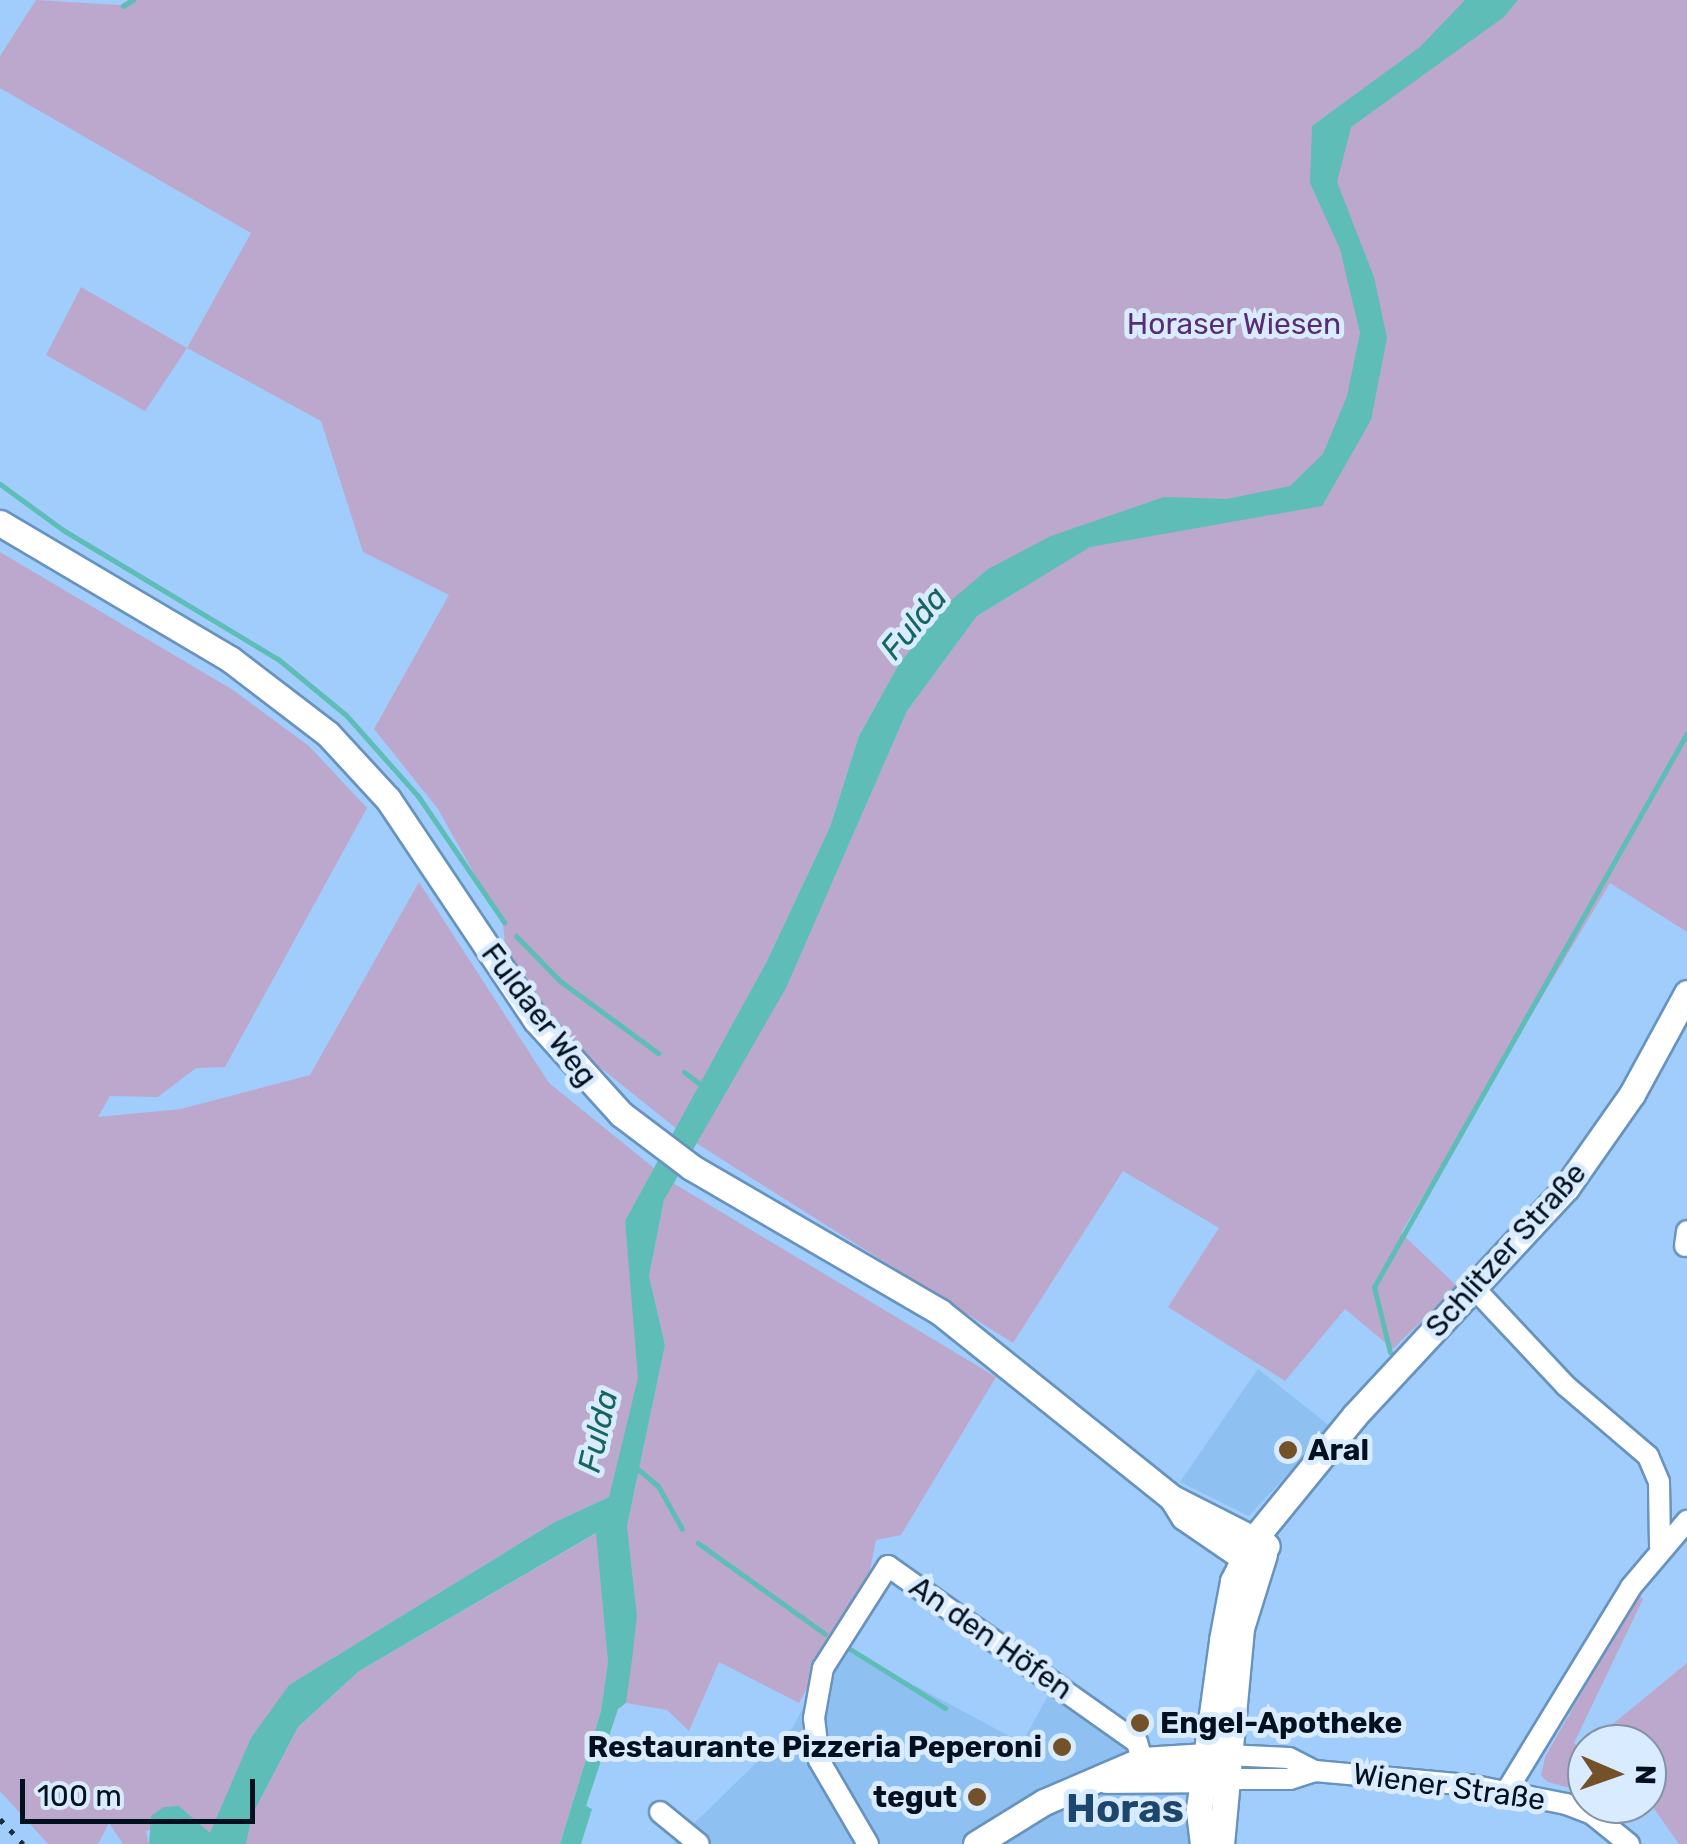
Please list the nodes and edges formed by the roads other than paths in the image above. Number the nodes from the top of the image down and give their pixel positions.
1 (0, 524) edge
2 (1687, 993) edge
3 (1474, 1288) junction
4 (1687, 1521) edge
5 (1660, 1547) junction
6 (1256, 1553) junction
7 (1142, 1760) junction
8 (1215, 1767) junction
9 (1106, 1780) junction
10 (1506, 1792) junction
11 (660, 1812) dead end
12 (699, 1844) edge
13 (868, 1844) edge
14 (976, 1844) edge
15 (1203, 1844) edge
16 (1221, 1844) edge
17 (1629, 1844) edge

1 - 6 main road, Fuldaer Weg
2 - 3 main road, Schlitzer Straße
3 - 5 street
3 - 6 main road, Schlitzer Straße
4 - 5 street
5 - 10 street
6 - 8 main road, Schlitzer Straße
7 - 8 main road
7 - 9 main road
7 - 13 street, An den Höfen
8 - 9 main road
8 - 10 street, Wiener Straße
8 - 15 main road
8 - 16 main road
9 - 14 main road
10 - 17 street, Wiener Straße
11 - 12 street

